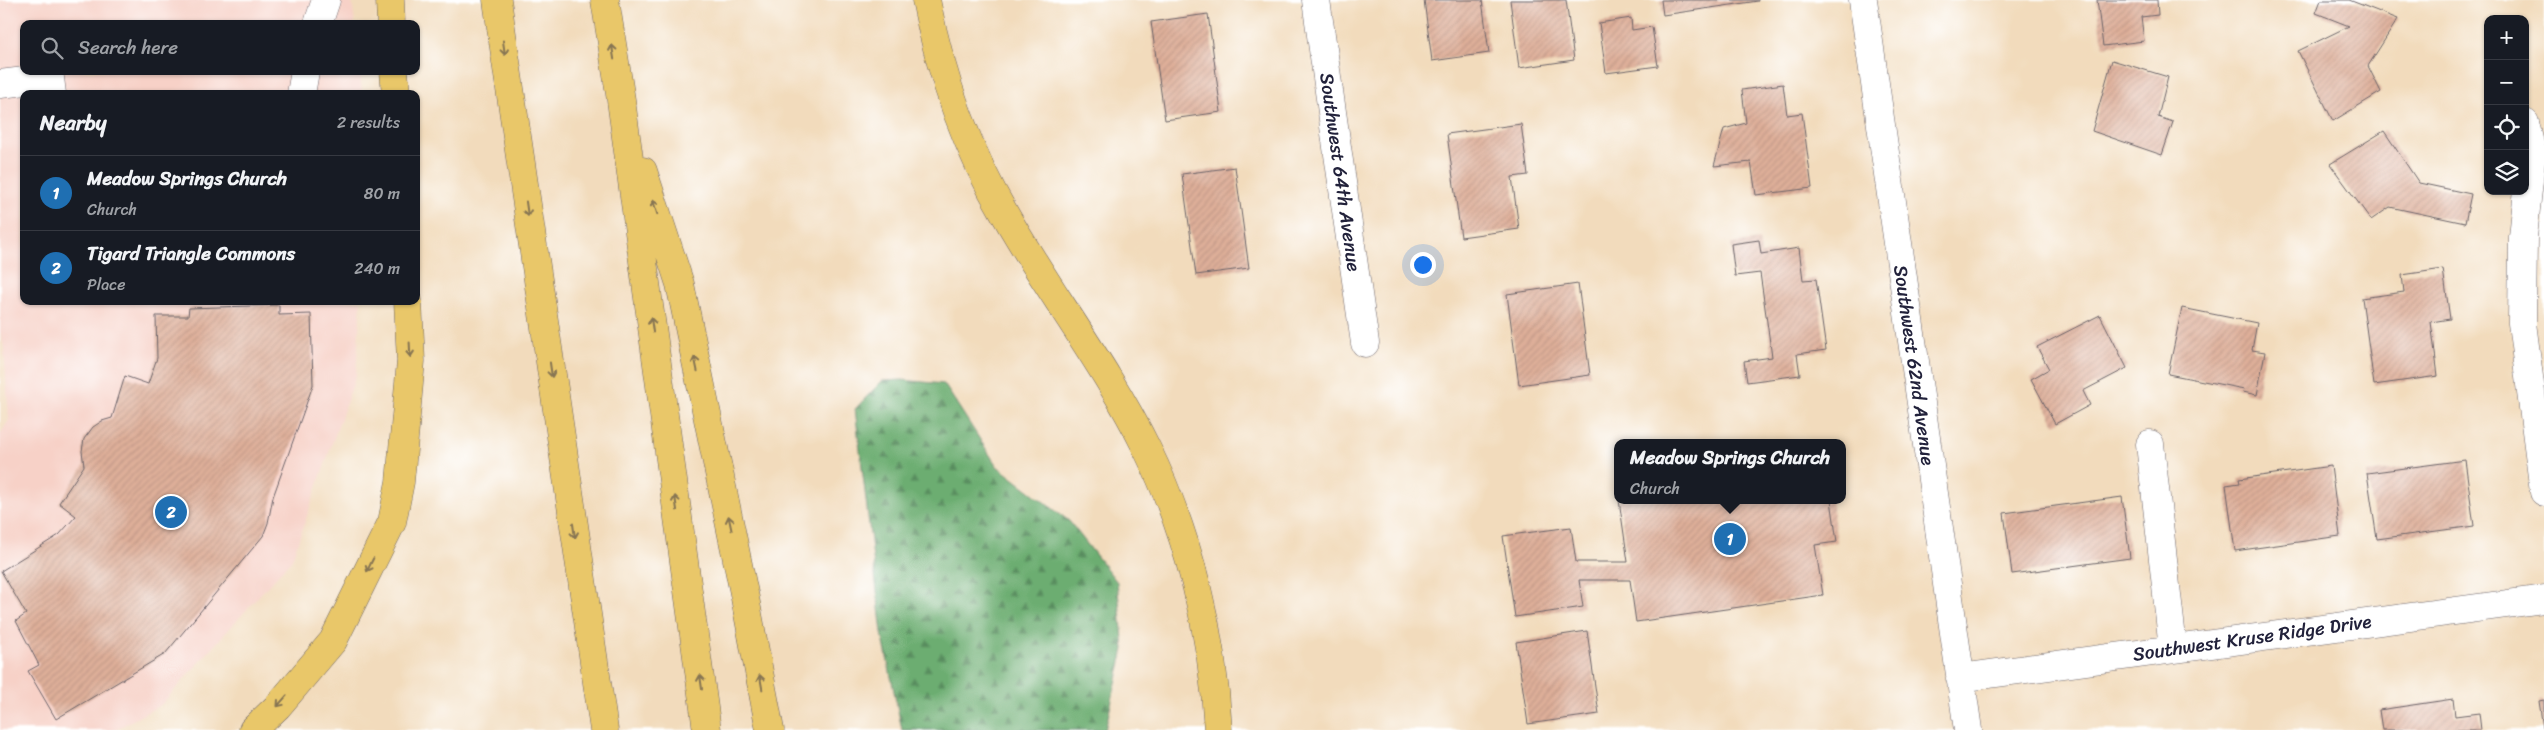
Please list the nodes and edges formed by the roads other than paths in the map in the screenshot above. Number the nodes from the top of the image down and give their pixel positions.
1 (326, 0) edge
2 (390, 0) edge
3 (497, 0) edge
4 (604, 0) edge
5 (926, 0) edge
6 (1316, 0) edge
7 (1863, 0) edge
8 (319, 20) edge
9 (391, 20) edge
10 (304, 75) edge
11 (394, 75) edge
12 (0, 84) edge
13 (52, 90) edge
14 (301, 90) edge
15 (396, 90) edge
16 (621, 100) junction
17 (2529, 140) edge
18 (408, 305) edge
19 (1365, 343) dead end
20 (2150, 444) dead end
21 (2544, 492) edge
22 (2544, 598) edge
23 (2173, 648) junction
24 (1960, 678) junction
25 (253, 730) edge
26 (604, 730) edge
27 (707, 730) edge
28 (770, 730) edge
29 (1218, 730) edge
30 (1968, 730) edge

1 - 8 street
2 - 9 highway
3 -> 26 highway
16 -> 4 highway
5 - 29 highway
6 - 19 street, Southwest 64th Avenue
7 - 24 street, Southwest 62nd Avenue
10 - 14 street
11 - 15 highway
12 - 13 street
27 -> 16 highway
28 -> 16 highway
17 - 21 street
18 -> 25 highway
20 - 23 street
22 - 23 street, Southwest Kruse Ridge Drive
23 - 24 street, Southwest Kruse Ridge Drive
24 - 30 street, Southwest 62nd Avenue

